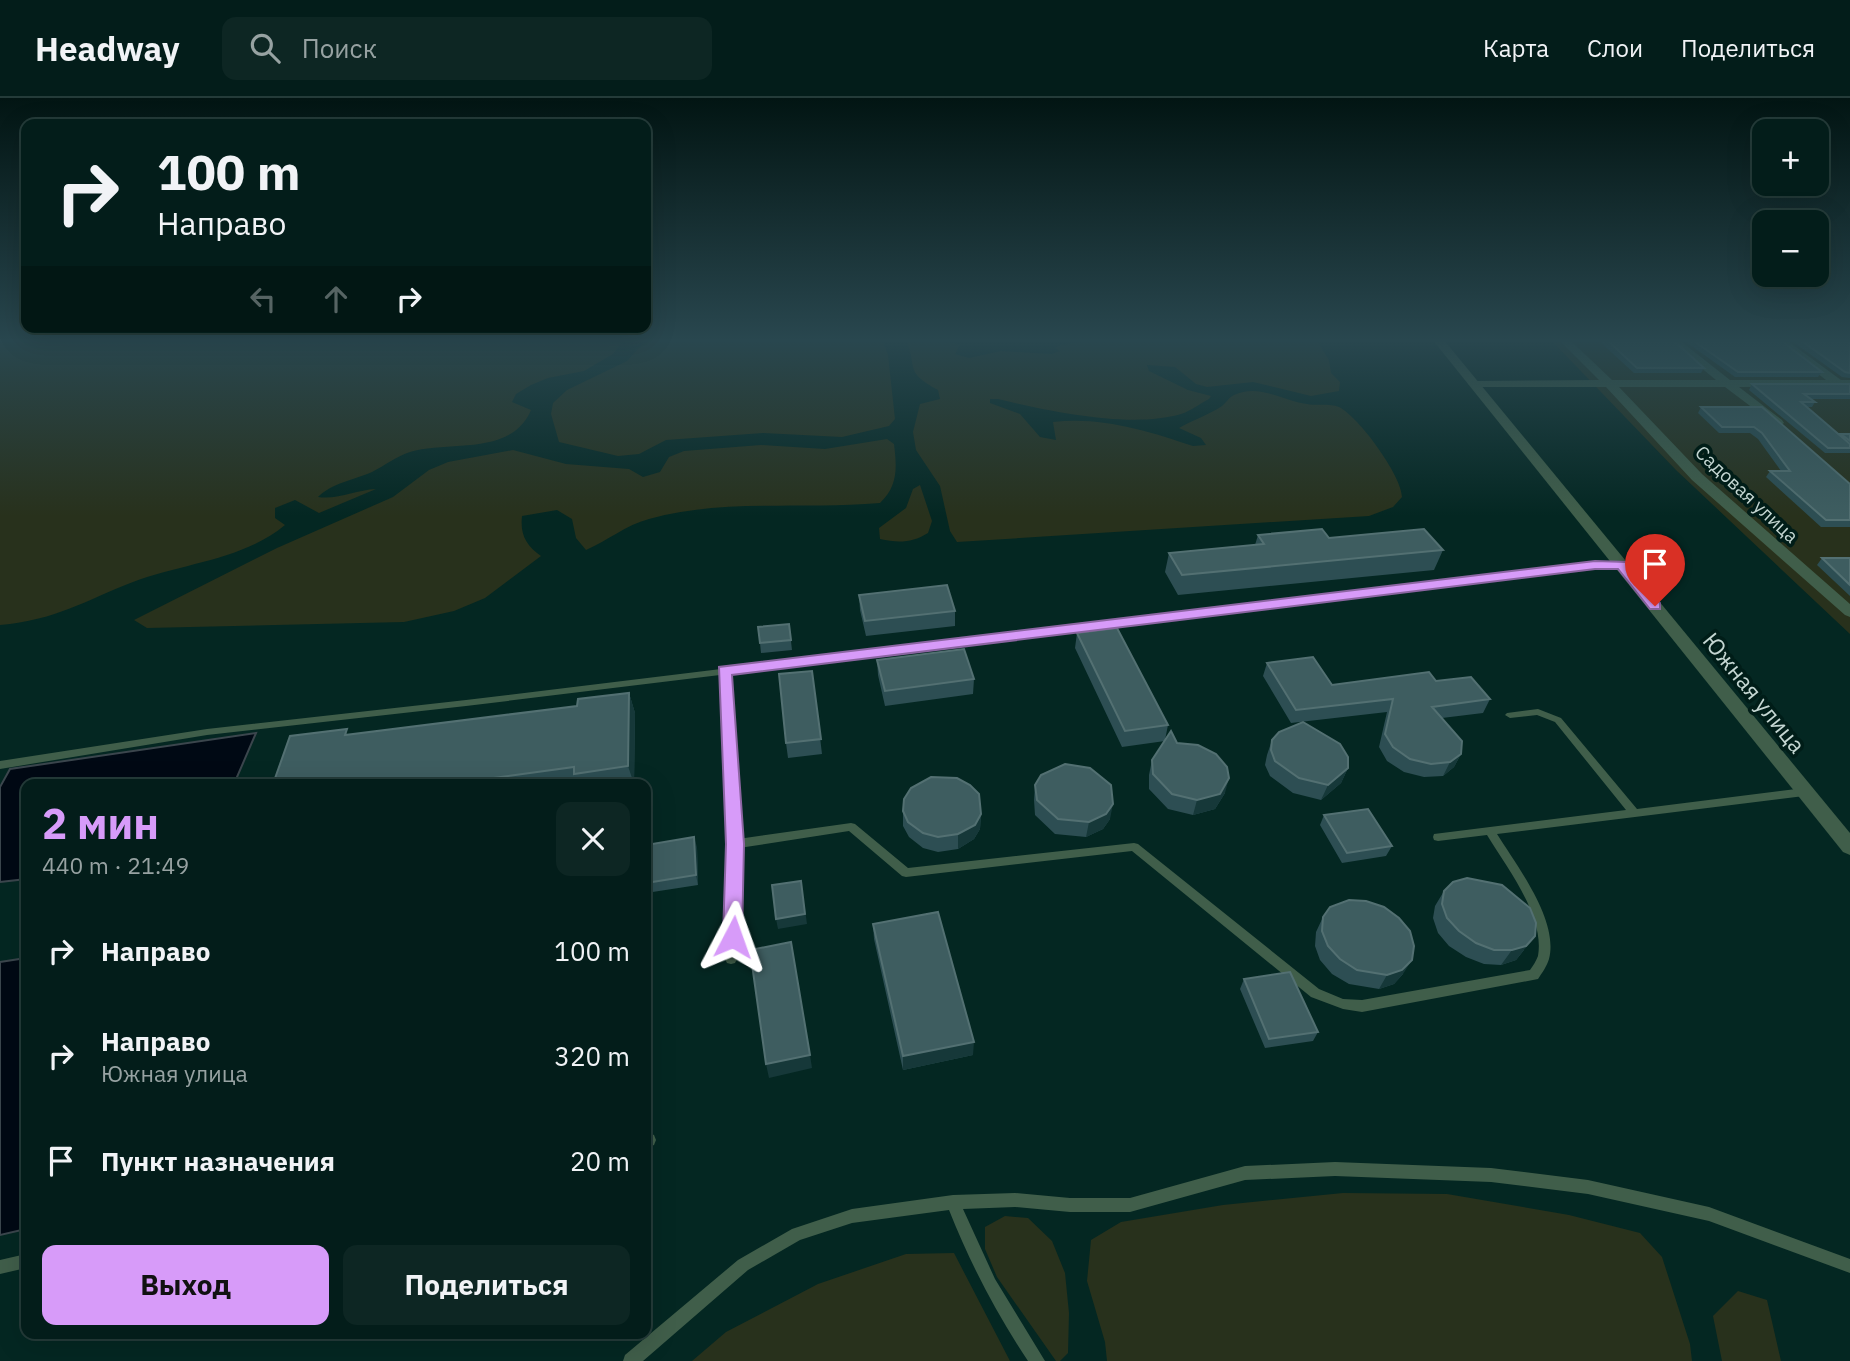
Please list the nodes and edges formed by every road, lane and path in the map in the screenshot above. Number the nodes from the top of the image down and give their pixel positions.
1 (1485, 398) edge
2 (1622, 398) edge
3 (1747, 398) edge
4 (1789, 432) edge
5 (1622, 565) junction
6 (1850, 612) edge
7 (724, 671) junction
8 (1510, 715) dead end
9 (0, 765) edge
10 (1804, 792) junction
11 (1635, 813) junction
12 (1490, 831) junction
13 (1438, 837) dead end
14 (735, 844) junction
15 (1850, 847) edge
16 (731, 959) dead end
17 (953, 1202) junction
18 (21, 1262) edge
19 (1850, 1266) edge
20 (0, 1267) edge
21 (631, 1361) edge
22 (1037, 1361) edge

1 - 5 street, Южная улица
2 - 6 street, Садовая улица
3 - 4 street
5 - 7 lane
5 - 10 street, Южная улица
7 - 9 lane
7 - 14 lane
8 - 11 lane
10 - 11 lane
10 - 15 street, Южная улица
11 - 12 lane
12 - 13 lane
12 - 14 lane
14 - 16 lane
17 - 19 lane
17 - 21 lane
17 - 22 lane
18 - 20 lane

